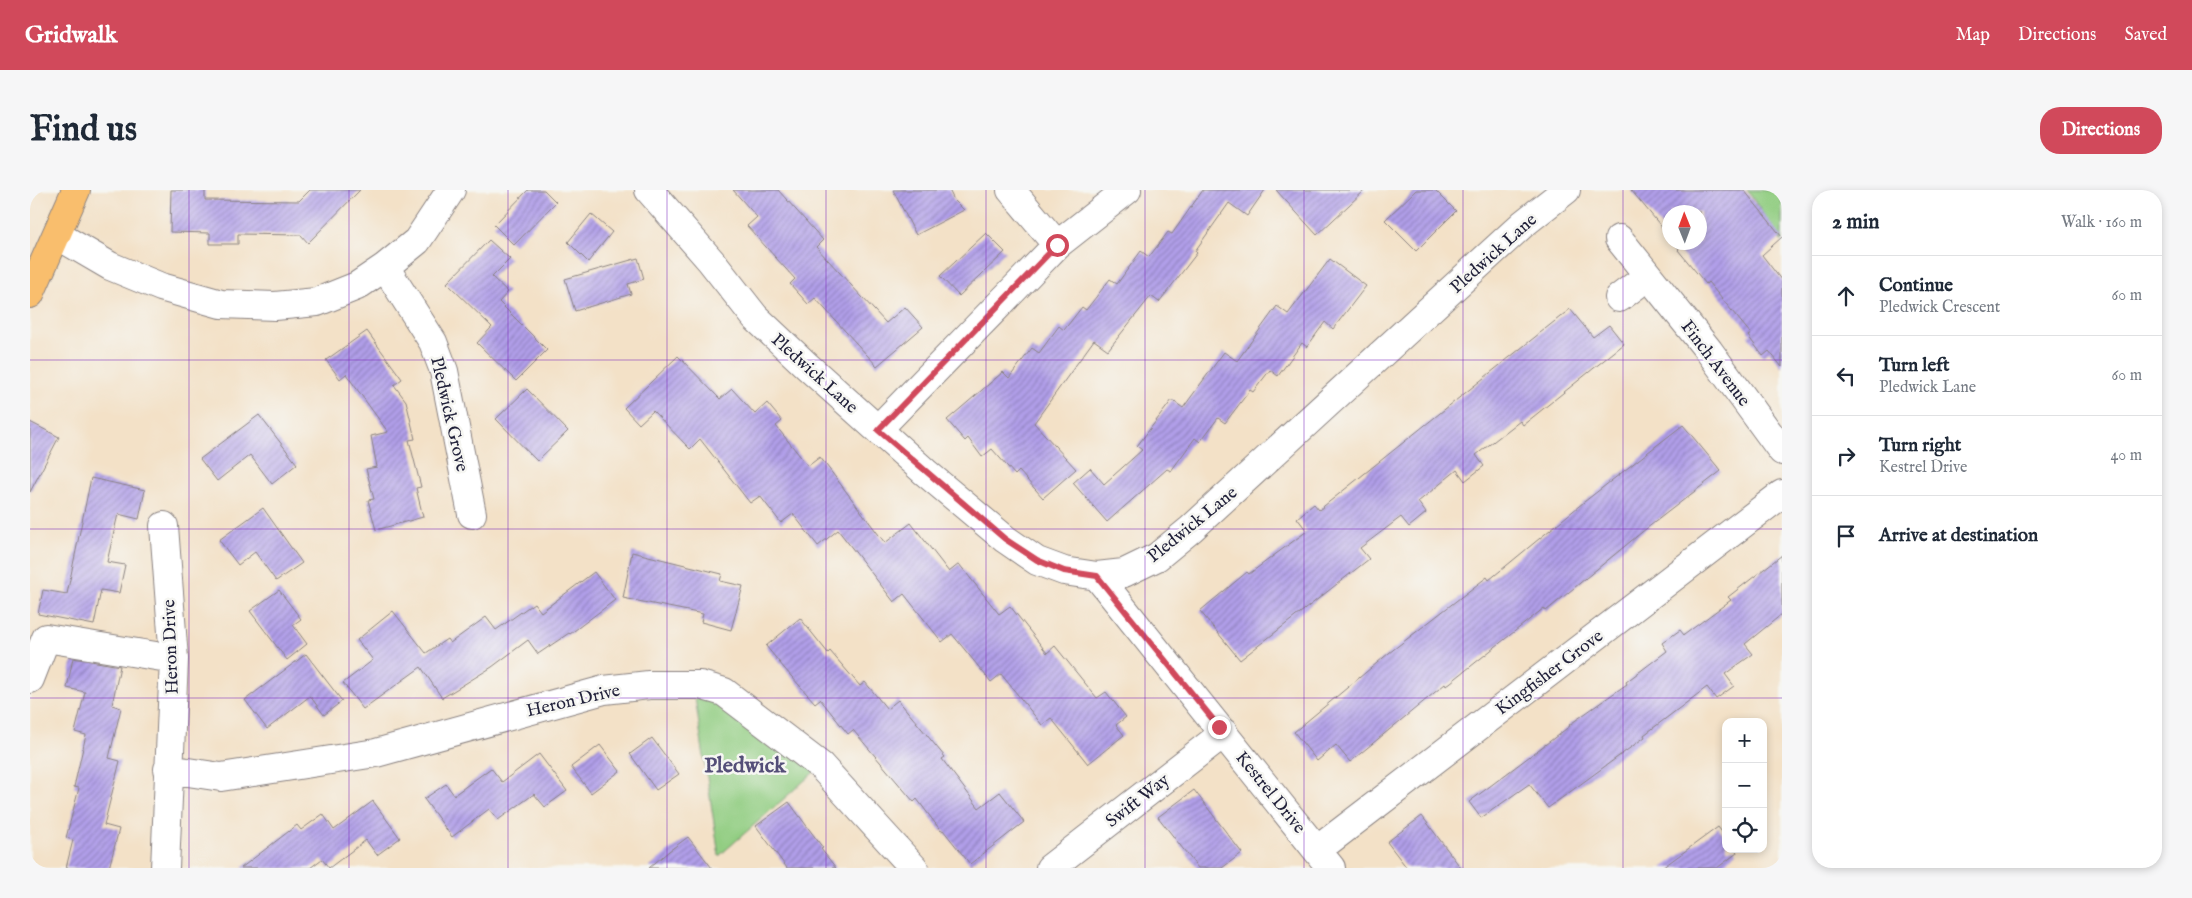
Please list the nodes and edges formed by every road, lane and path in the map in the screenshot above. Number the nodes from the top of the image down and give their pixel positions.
1 (76, 190) edge
2 (451, 190) edge
3 (650, 190) edge
4 (1011, 190) edge
5 (1127, 190) edge
6 (1566, 190) edge
7 (57, 234) junction
8 (1619, 239) dead end
9 (1057, 245) junction
10 (385, 268) junction
11 (1648, 276) junction
12 (30, 294) edge
13 (1618, 298) dead end
14 (878, 430) junction
15 (1782, 450) edge
16 (1782, 494) edge
17 (472, 514) dead end
18 (164, 526) dead end
19 (1097, 576) junction
20 (174, 659) junction
21 (30, 679) edge
22 (1224, 733) junction
23 (168, 769) junction
24 (1324, 859) edge
25 (165, 868) edge
26 (914, 868) edge
27 (1050, 868) edge

1 - 7 main road
2 - 10 street
3 - 14 street, Pledwick Lane
4 - 9 street
5 - 9 street
6 - 19 street, Pledwick Lane
7 - 10 street
7 - 12 main road
8 - 11 street, Finch Avenue
9 - 14 street
10 - 17 street, Pledwick Grove
11 - 13 street
11 - 15 street, Finch Avenue
14 - 19 street, Pledwick Lane
16 - 24 street, Kingfisher Grove
18 - 20 street, Heron Drive
19 - 22 street, Kestrel Drive
20 - 21 street
20 - 23 street, Heron Drive
22 - 24 street, Kestrel Drive
22 - 27 street, Swift Way
23 - 25 street, Heron Drive
23 - 26 street, Heron Drive

